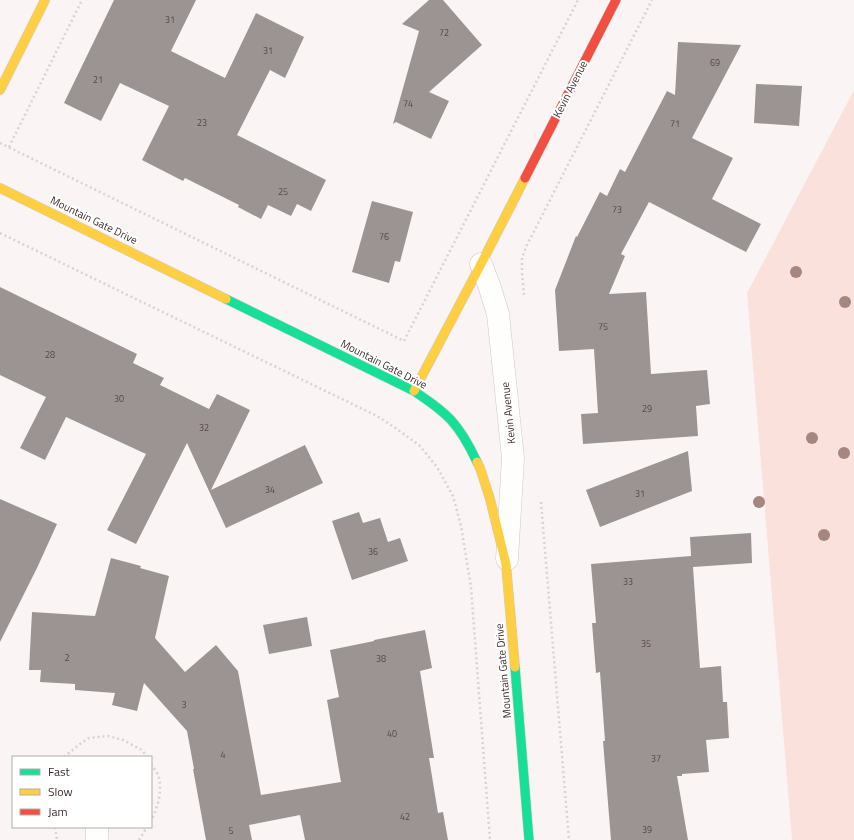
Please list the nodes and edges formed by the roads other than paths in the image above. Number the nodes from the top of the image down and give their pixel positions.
1 (45, 0) edge
2 (616, 0) edge
3 (0, 90) edge
4 (0, 188) edge
5 (481, 264) junction
6 (414, 391) junction
7 (506, 564) junction
8 (97, 828) edge
9 (97, 840) edge
10 (529, 840) edge

1 - 3 street
2 - 5 street, Kevin Avenue
4 - 6 street, Mountain Gate Drive
5 - 6 street, Kevin Avenue
5 - 7 street, Kevin Avenue
6 - 7 street, Mountain Gate Drive
7 - 10 street, Mountain Gate Drive
8 - 9 street

